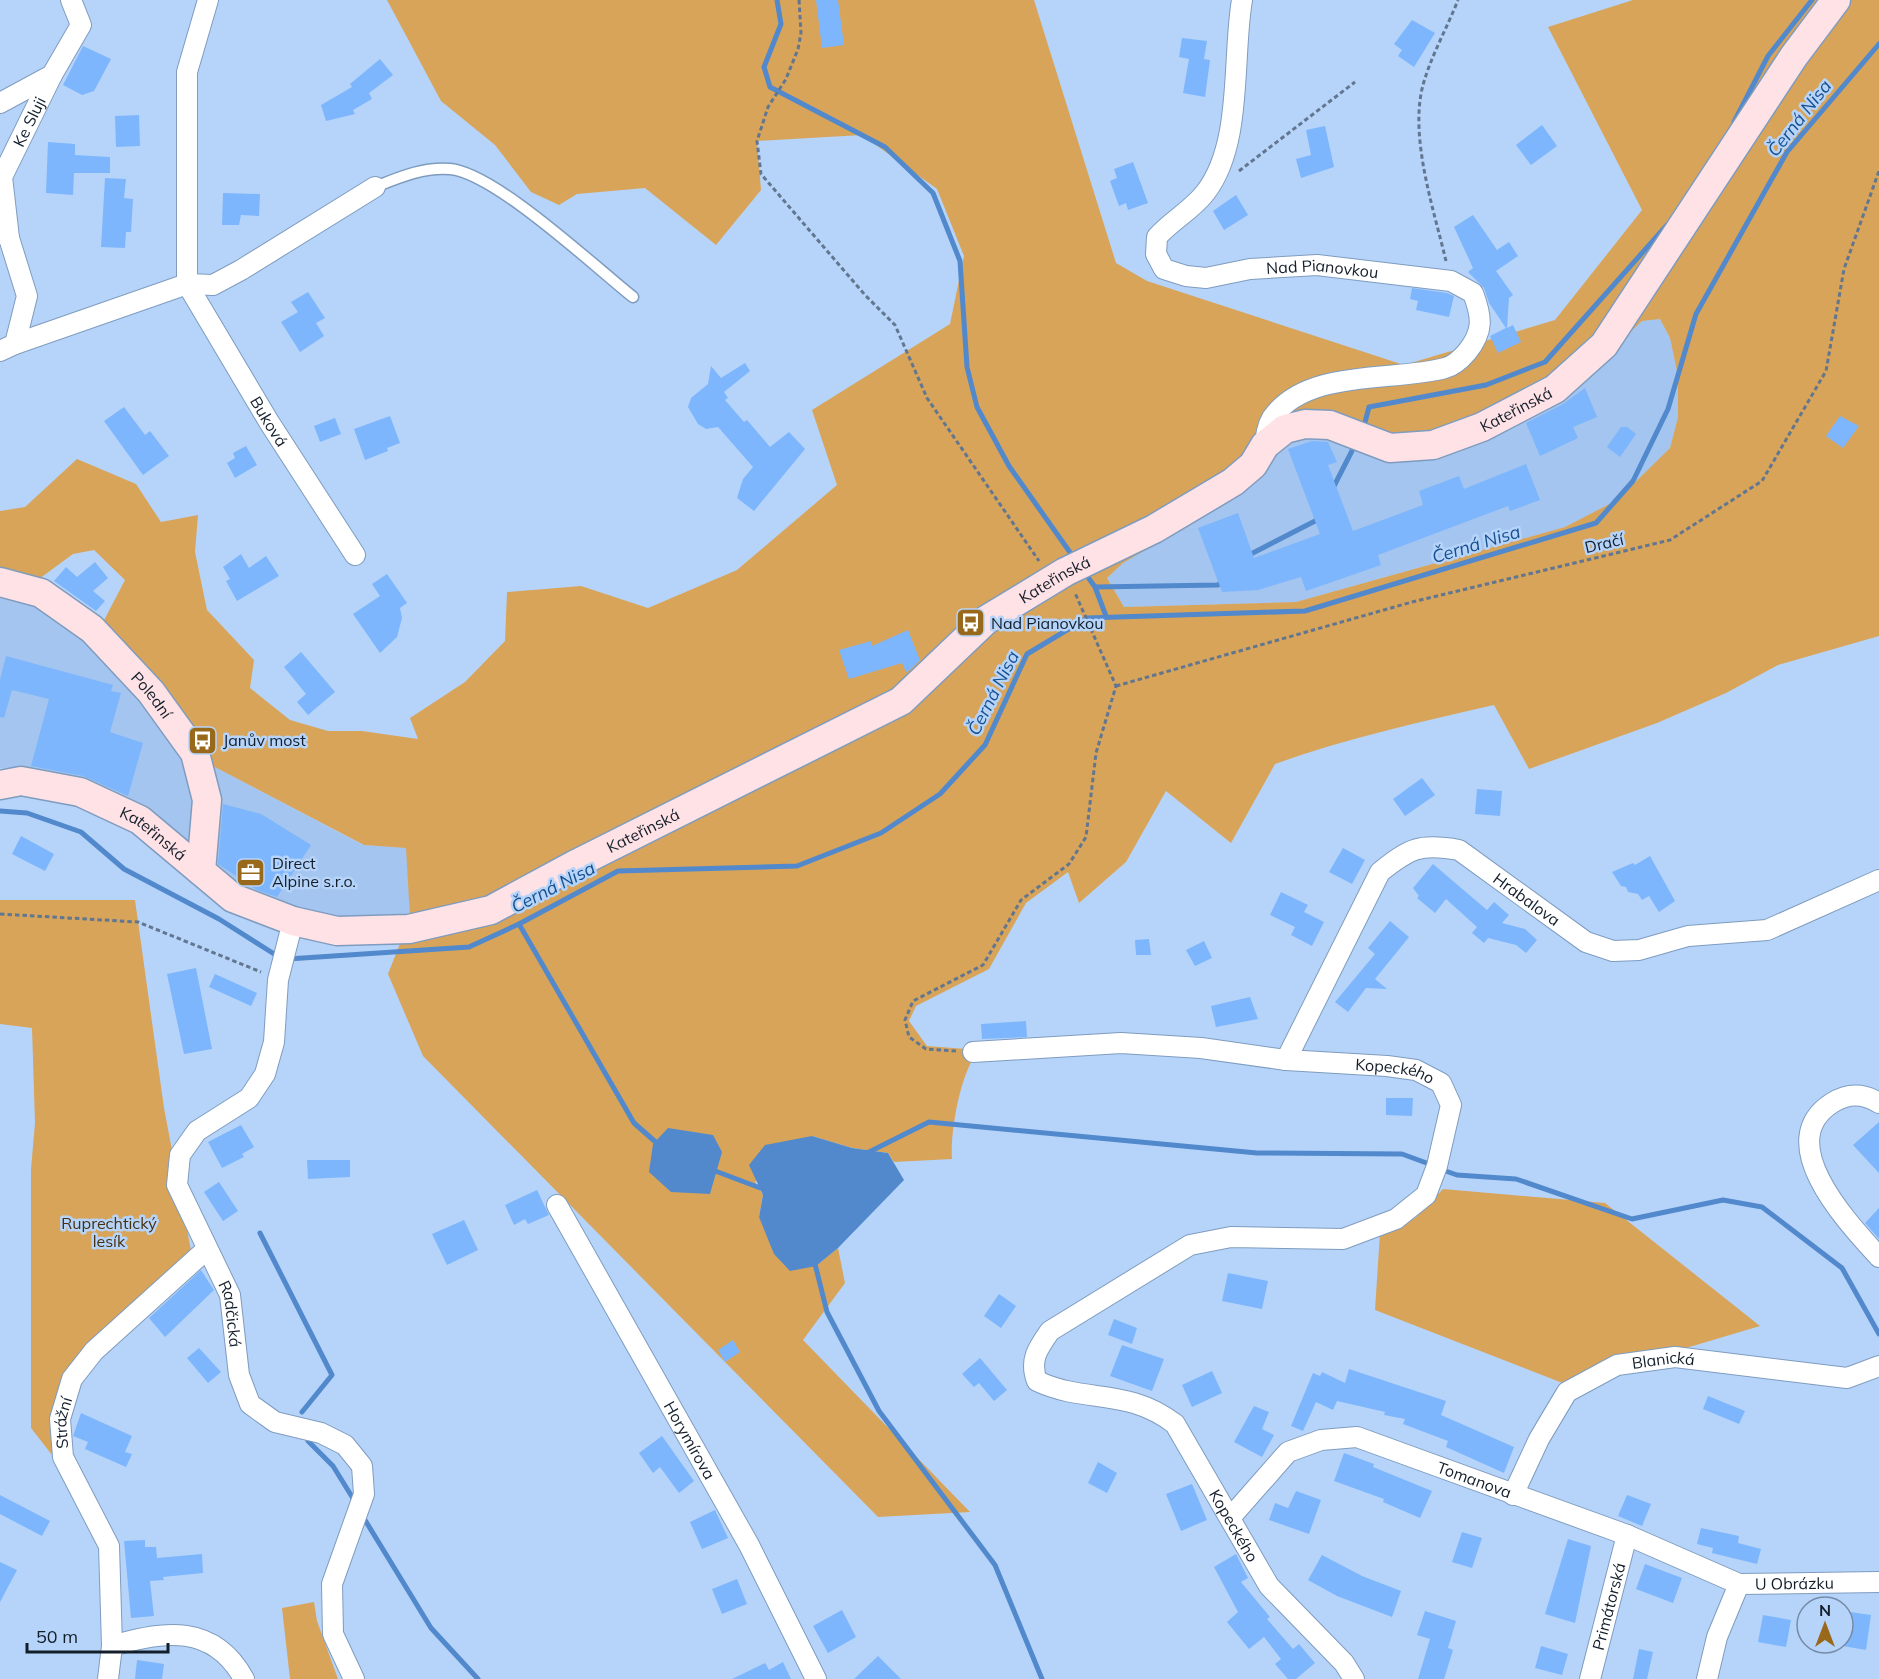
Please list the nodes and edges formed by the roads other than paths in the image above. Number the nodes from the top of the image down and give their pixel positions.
1 (71, 0) edge
2 (208, 0) edge
3 (1242, 0) edge
4 (1836, 0) edge
5 (52, 75) junction
6 (0, 103) edge
7 (375, 187) joint
8 (4, 235) edge
9 (187, 284) junction
10 (633, 297) dead end
11 (7, 347) edge
12 (1265, 445) junction
13 (355, 555) dead end
14 (0, 582) edge
15 (0, 785) edge
16 (201, 871) junction
17 (1879, 880) edge
18 (290, 933) junction
19 (973, 1052) road end
20 (1286, 1060) junction
21 (1879, 1103) edge
22 (557, 1205) dead end
23 (207, 1249) junction
24 (1879, 1257) edge
25 (1879, 1366) edge
26 (1513, 1495) junction
27 (1230, 1518) junction
28 (1627, 1535) junction
29 (1879, 1582) edge
30 (1739, 1584) junction
31 (112, 1646) junction
32 (108, 1679) edge
33 (244, 1679) edge
34 (354, 1679) edge
35 (816, 1679) edge
36 (1354, 1679) edge
37 (1590, 1679) edge
38 (1707, 1679) edge

1 - 5 street, Ke Sluji
2 - 9 street
3 - 12 street, Nad Pianovkou
4 - 12 street, Kateřinská
5 - 6 street, Ke Sluji
5 - 8 street, Ke Sluji
7 - 9 street
7 - 10 lane
8 - 11 street, Ke Sluji
9 - 11 street
9 - 13 street, Buková
12 - 18 street, Kateřinská
14 - 16 street, Polední
15 - 16 street, Kateřinská
16 - 18 street, Kateřinská
17 - 20 street, Hrabalova
18 - 23 street, Radčická
19 - 20 street, Kopeckého
20 - 27 street, Kopeckého
21 - 24 street
22 - 35 street, Horymírova
23 - 31 street, Strážní
23 - 34 street, Radčická
25 - 26 street, Blanická
26 - 27 street, Tomanova
26 - 28 street, Tomanova
27 - 36 street, Kopeckého
28 - 30 street, Tomanova
28 - 37 street, Primátorská
29 - 30 street, U Obrázku
30 - 38 street, U Obrázku
31 - 32 street, Strážní
31 - 33 street

